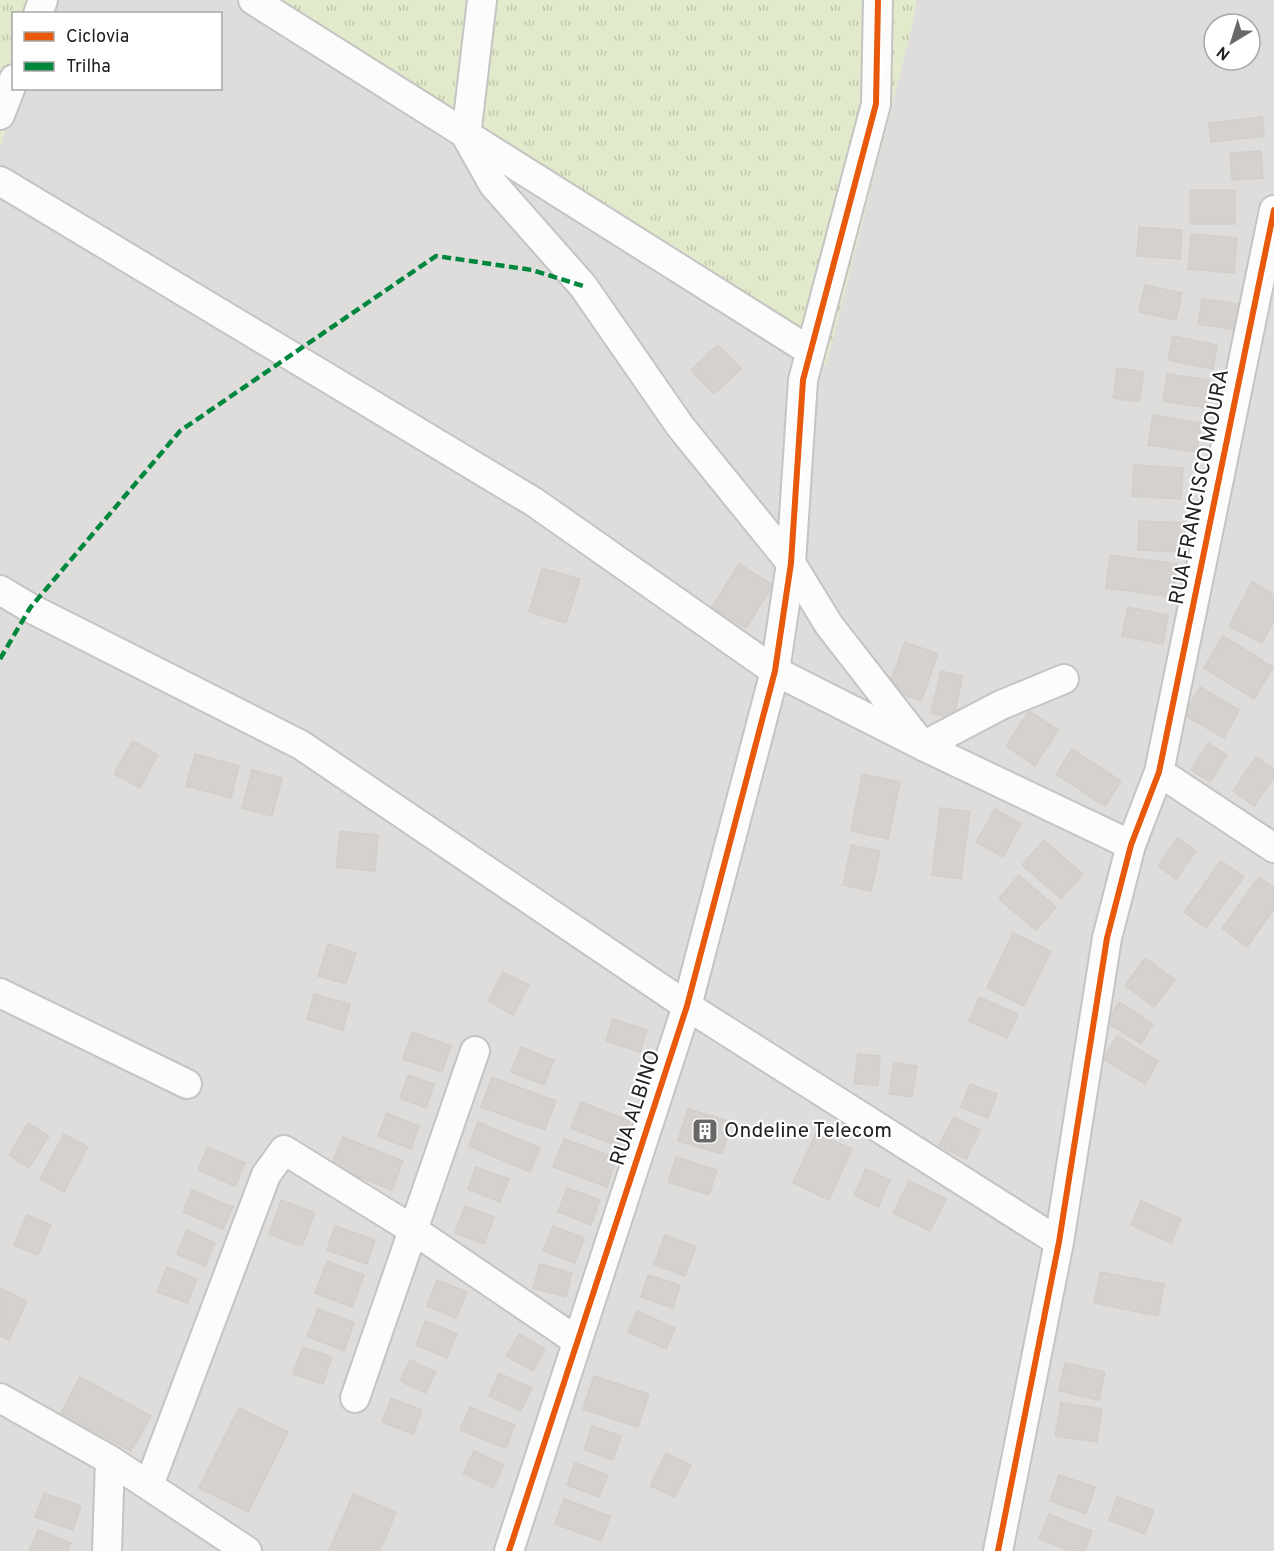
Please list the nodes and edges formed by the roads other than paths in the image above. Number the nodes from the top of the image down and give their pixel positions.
1 (253, 0) edge
2 (482, 0) edge
3 (878, 0) edge
4 (12, 84) edge
5 (0, 115) edge
6 (466, 136) junction
7 (0, 181) edge
8 (1274, 210) edge
9 (810, 351) junction
10 (791, 563) junction
11 (0, 590) edge
12 (775, 670) junction
13 (1064, 679) dead end
14 (923, 746) junction
15 (1159, 772) junction
16 (1131, 845) junction
17 (1274, 848) edge
18 (0, 993) edge
19 (687, 1006) junction
20 (475, 1050) dead end
21 (187, 1084) dead end
22 (415, 1231) junction
23 (1059, 1242) junction
24 (577, 1341) junction
25 (0, 1398) edge
26 (355, 1398) dead end
27 (110, 1460) junction
28 (149, 1485) junction
29 (108, 1551) edge
30 (247, 1551) edge
31 (509, 1551) edge
32 (998, 1551) edge

1 - 6 street
2 - 6 street
3 - 9 street, RUA ALBINO
4 - 5 street
6 - 9 street
6 - 10 street
7 - 12 street
8 - 15 street, RUA FRANCISCO MOURA
9 - 10 street, RUA ALBINO
10 - 12 street, RUA ALBINO
10 - 14 street
11 - 19 street
12 - 14 street
12 - 19 street, RUA ALBINO
13 - 14 street
14 - 16 street
15 - 16 street, RUA FRANCISCO MOURA
15 - 17 street
16 - 23 street, RUA FRANCISCO MOURA
18 - 21 street
19 - 23 street
19 - 24 street, RUA ALBINO
20 - 22 street
22 - 24 street
22 - 26 street
22 - 28 street
23 - 32 street, RUA FRANCISCO MOURA
24 - 31 street, RUA ALBINO
25 - 27 street
27 - 28 street
27 - 29 street
28 - 30 street

